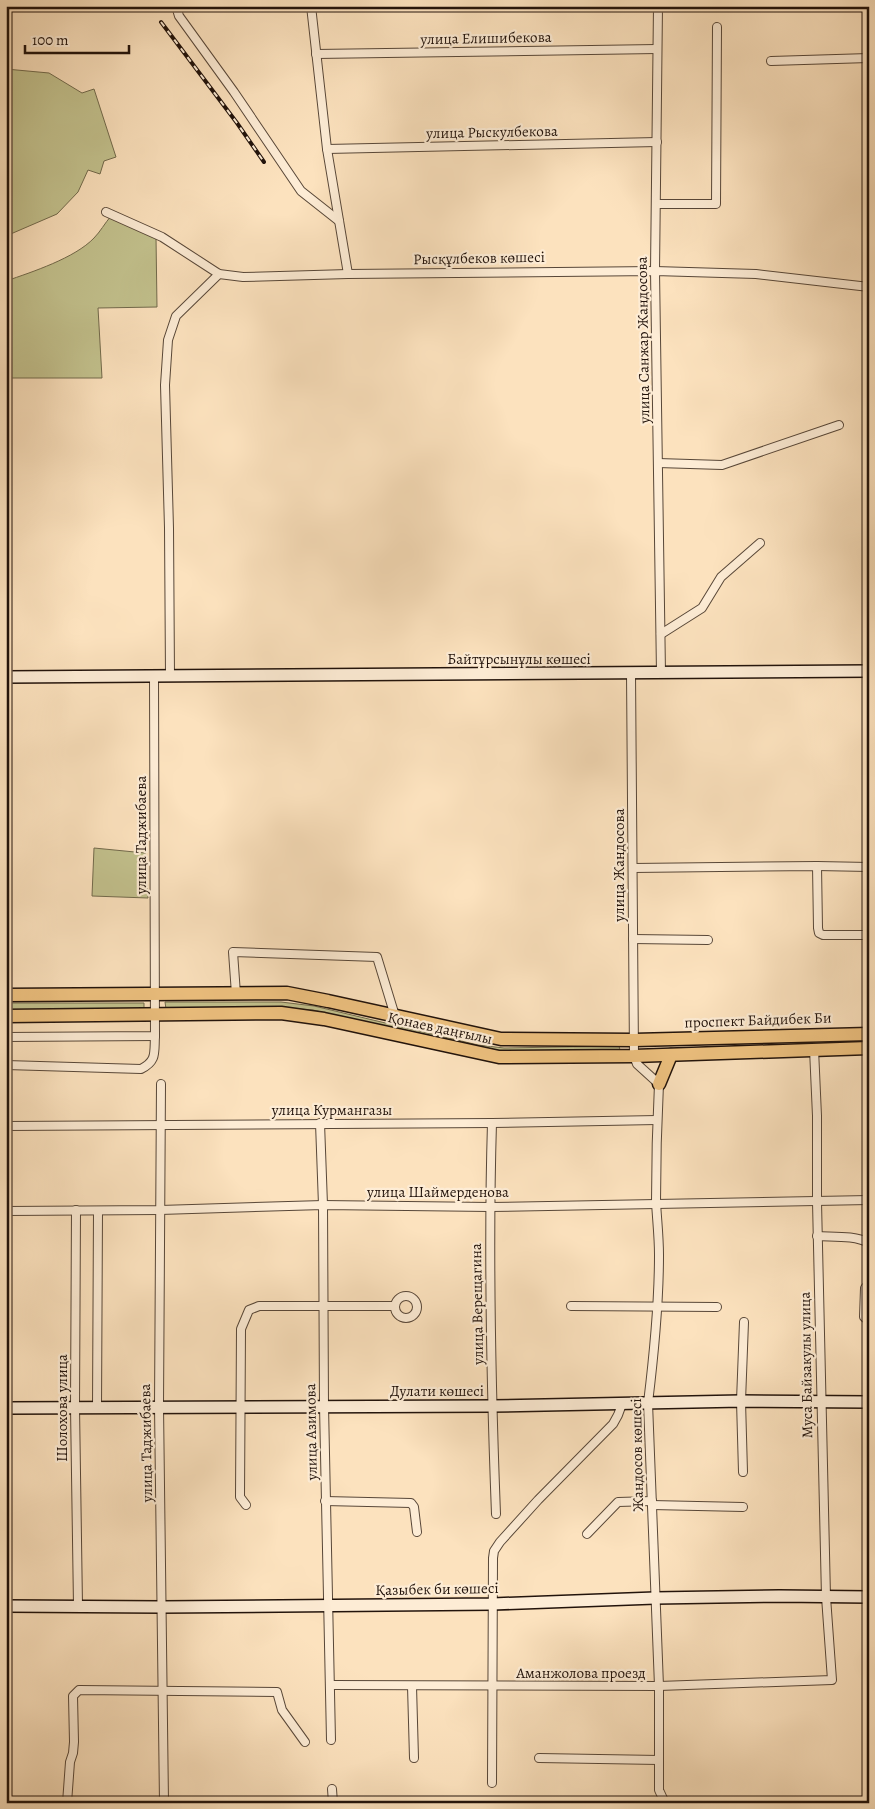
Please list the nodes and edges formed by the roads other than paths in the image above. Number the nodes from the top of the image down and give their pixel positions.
1 (176, 6) edge
2 (311, 6) edge
3 (658, 6) edge
4 (717, 27) dead end
5 (658, 49) junction
6 (316, 54) junction
7 (869, 58) edge
8 (771, 61) dead end
9 (656, 142) junction
10 (327, 149) junction
11 (656, 204) junction
12 (106, 212) dead end
13 (339, 221) junction
14 (655, 271) junction
15 (219, 274) junction
16 (348, 274) junction
17 (869, 288) edge
18 (839, 425) dead end
19 (658, 463) junction
20 (760, 543) dead end
21 (661, 634) junction
22 (869, 671) edge
23 (631, 673) junction
24 (661, 673) junction
25 (170, 676) junction
26 (6, 677) edge
27 (154, 677) junction
28 (817, 866) junction
29 (869, 867) edge
30 (632, 868) junction
31 (869, 935) edge
32 (633, 940) junction
33 (708, 940) dead end
34 (155, 994) junction
35 (236, 994) junction
36 (6, 995) edge
37 (156, 1014) junction
38 (6, 1016) edge
39 (395, 1016) junction
40 (869, 1034) edge
41 (155, 1036) junction
42 (6, 1037) edge
43 (634, 1040) junction
44 (647, 1040) joint
45 (869, 1048) edge
46 (814, 1049) junction
47 (672, 1055) junction
48 (634, 1056) junction
49 (6, 1065) edge
50 (160, 1084) dead end
51 (659, 1084) junction
52 (657, 1120) junction
53 (320, 1123) junction
54 (492, 1123) junction
55 (6, 1126) edge
56 (161, 1126) junction
57 (869, 1200) edge
58 (817, 1202) junction
59 (656, 1204) junction
60 (323, 1205) junction
61 (490, 1207) junction
62 (76, 1210) junction
63 (160, 1210) junction
64 (6, 1211) edge
65 (98, 1211) junction
66 (817, 1236) junction
67 (869, 1243) edge
68 (869, 1284) edge
69 (323, 1306) junction
70 (395, 1306) dead end
71 (572, 1306) dead end
72 (658, 1306) junction
73 (717, 1307) dead end
74 (869, 1321) edge
75 (744, 1322) dead end
76 (741, 1401) junction
77 (821, 1401) junction
78 (869, 1402) edge
79 (648, 1403) junction
80 (622, 1404) junction
81 (75, 1406) junction
82 (159, 1406) junction
83 (324, 1406) junction
84 (492, 1406) junction
85 (241, 1407) junction
86 (6, 1408) edge
87 (97, 1408) junction
88 (743, 1472) dead end
89 (326, 1501) junction
90 (652, 1503) junction
91 (246, 1505) dead end
92 (743, 1507) dead end
93 (496, 1514) dead end
94 (417, 1532) dead end
95 (587, 1534) dead end
96 (826, 1596) junction
97 (869, 1597) edge
98 (655, 1598) junction
99 (493, 1604) junction
100 (6, 1606) edge
101 (78, 1606) junction
102 (328, 1606) junction
103 (162, 1607) junction
104 (832, 1680) joint
105 (330, 1685) junction
106 (412, 1686) junction
107 (659, 1686) junction
108 (492, 1687) junction
109 (163, 1692) junction
110 (331, 1740) dead end
111 (305, 1742) dead end
112 (414, 1758) dead end
113 (539, 1758) dead end
114 (659, 1760) junction
115 (492, 1782) dead end
116 (332, 1789) dead end
117 (664, 1800) edge
118 (67, 1803) edge
119 (164, 1803) edge
120 (333, 1803) edge
121 (655, 1803) edge

1 - 13 street
2 - 6 street
3 - 5 street, улица Санжар Жандосова
4 - 11 street
5 - 6 street, улица Елишибекова
5 - 9 street, улица Санжар Жандосова
6 - 10 street
7 - 8 street
9 - 10 street, улица Рыскулбекова
9 - 11 street, улица Санжар Жандосова
10 - 13 street
11 - 14 street, улица Санжар Жандосова
12 - 15 street, Рысқұлбеков көшесі
13 - 16 street
14 - 16 street, Рысқұлбеков көшесі
14 - 17 street, Рысқұлбеков көшесі
14 - 19 street, улица Санжар Жандосова
15 - 16 street, Рысқұлбеков көшесі
15 - 25 street
18 - 19 street
19 - 21 street, улица Санжар Жандосова
20 - 21 street
21 - 24 street, улица Санжар Жандосова
22 - 24 main road, Байтұрсынұлы көшесі
23 - 24 main road, Байтұрсынұлы көшесі
23 - 25 main road, Байтұрсынұлы көшесі
23 - 30 street, улица Жандосова
25 - 27 main road, Байтұрсынұлы көшесі
26 - 27 main road
27 - 34 street, улица Таджибаева
28 - 29 street
28 - 30 street
28 - 31 street
30 - 32 street, улица Жандосова
32 - 33 street
32 - 43 street, улица Жандосова
34 - 35 main road, Қонаев даңғылы
34 - 36 main road, Қонаев даңғылы
34 - 37 street, улица Таджибаева
35 - 39 main road, Қонаев даңғылы
35 - 39 street
37 - 38 main road, Қонаев даңғылы
37 - 41 street, улица Таджибаева
37 - 48 main road, Қонаев даңғылы
39 - 43 main road, Қонаев даңғылы
40 - 44 main road, проспект Байдибек Би
41 - 42 street
41 - 49 street, улица Таджибаева
43 - 44 main road, Қонаев даңғылы
43 - 48 street, улица Жандосова
45 - 46 main road, Қонаев даңғылы
46 - 47 main road, Қонаев даңғылы
46 - 58 street, Муса Байзакулы улица
47 - 48 main road, Қонаев даңғылы
47 - 51 main road
48 - 51 street
50 - 56 street, улица Таджибаева
51 - 52 street, Жандосов көшесі
52 - 54 street, улица Курмангазы
52 - 59 street, Жандосов көшесі
53 - 54 street, улица Курмангазы
53 - 56 street, улица Курмангазы
53 - 60 street, улица Азимова
54 - 61 street, улица Верещагина
55 - 56 street, улица Курмангазы
56 - 63 street, улица Таджибаева
57 - 58 street, улица Шаймерденова
58 - 59 street, улица Шаймерденова
58 - 66 street, Муса Байзакулы улица
59 - 61 street, улица Шаймерденова
59 - 72 street, Жандосов көшесі
60 - 61 street, улица Шаймерденова
60 - 63 street, улица Шаймерденова
60 - 69 street, улица Азимова
61 - 84 street, улица Верещагина
62 - 64 street, улица Шаймерденова
62 - 65 street, улица Шаймерденова
62 - 81 street, Шолохова улица
63 - 65 street, улица Шаймерденова
63 - 82 street, улица Таджибаева
65 - 87 street
66 - 67 street
66 - 77 street, Муса Байзакулы улица
68 - 74 street
69 - 70 street
69 - 83 street, улица Азимова
69 - 85 street
71 - 72 street
72 - 73 street
72 - 79 street, Жандосов көшесі
75 - 76 street
76 - 77 main road, Дулати көшесі
76 - 79 main road, Дулати көшесі
76 - 88 street
77 - 78 main road, Дулати көшесі
77 - 96 street, Муса Байзакулы улица
79 - 80 main road, Дулати көшесі
79 - 90 street, Жандосов көшесі
80 - 84 main road, Дулати көшесі
80 - 99 street
81 - 86 main road, Дулати көшесі
81 - 87 main road, Дулати көшесі
81 - 101 street, Шолохова улица
82 - 85 main road, Дулати көшесі
82 - 87 main road, Дулати көшесі
82 - 103 street, улица Таджибаева
83 - 84 main road, Дулати көшесі
83 - 85 main road, Дулати көшесі
83 - 89 street, улица Азимова
84 - 93 street, улица Верещагина
85 - 91 street
89 - 94 street
89 - 102 street, улица Азимова
90 - 92 street
90 - 95 street
90 - 98 street, Жандосов көшесі
96 - 97 main road, Қазыбек би көшесі
96 - 98 main road, Қазыбек би көшесі
96 - 104 street, Муса Байзакулы улица
98 - 99 main road, Қазыбек би көшесі
98 - 107 street, Жандосов көшесі
99 - 102 main road, Қазыбек би көшесі
99 - 108 street
100 - 101 main road, Қазыбек би көшесі
101 - 103 main road, Қазыбек би көшесі
102 - 103 main road, Қазыбек би көшесі
102 - 105 street, улица Азимова
103 - 109 street, улица Таджибаева
104 - 107 street, Аманжолова проезд
105 - 106 street, Аманжолова проезд
105 - 110 street, улица Азимова
106 - 108 street, Аманжолова проезд
106 - 112 street
107 - 108 street, Аманжолова проезд
107 - 114 street, Жандосов көшесі
108 - 115 street
109 - 111 street
109 - 118 street
109 - 119 street, улица Таджибаева
113 - 114 street
114 - 117 street, Жандосов көшесі
116 - 120 street
117 - 121 street

